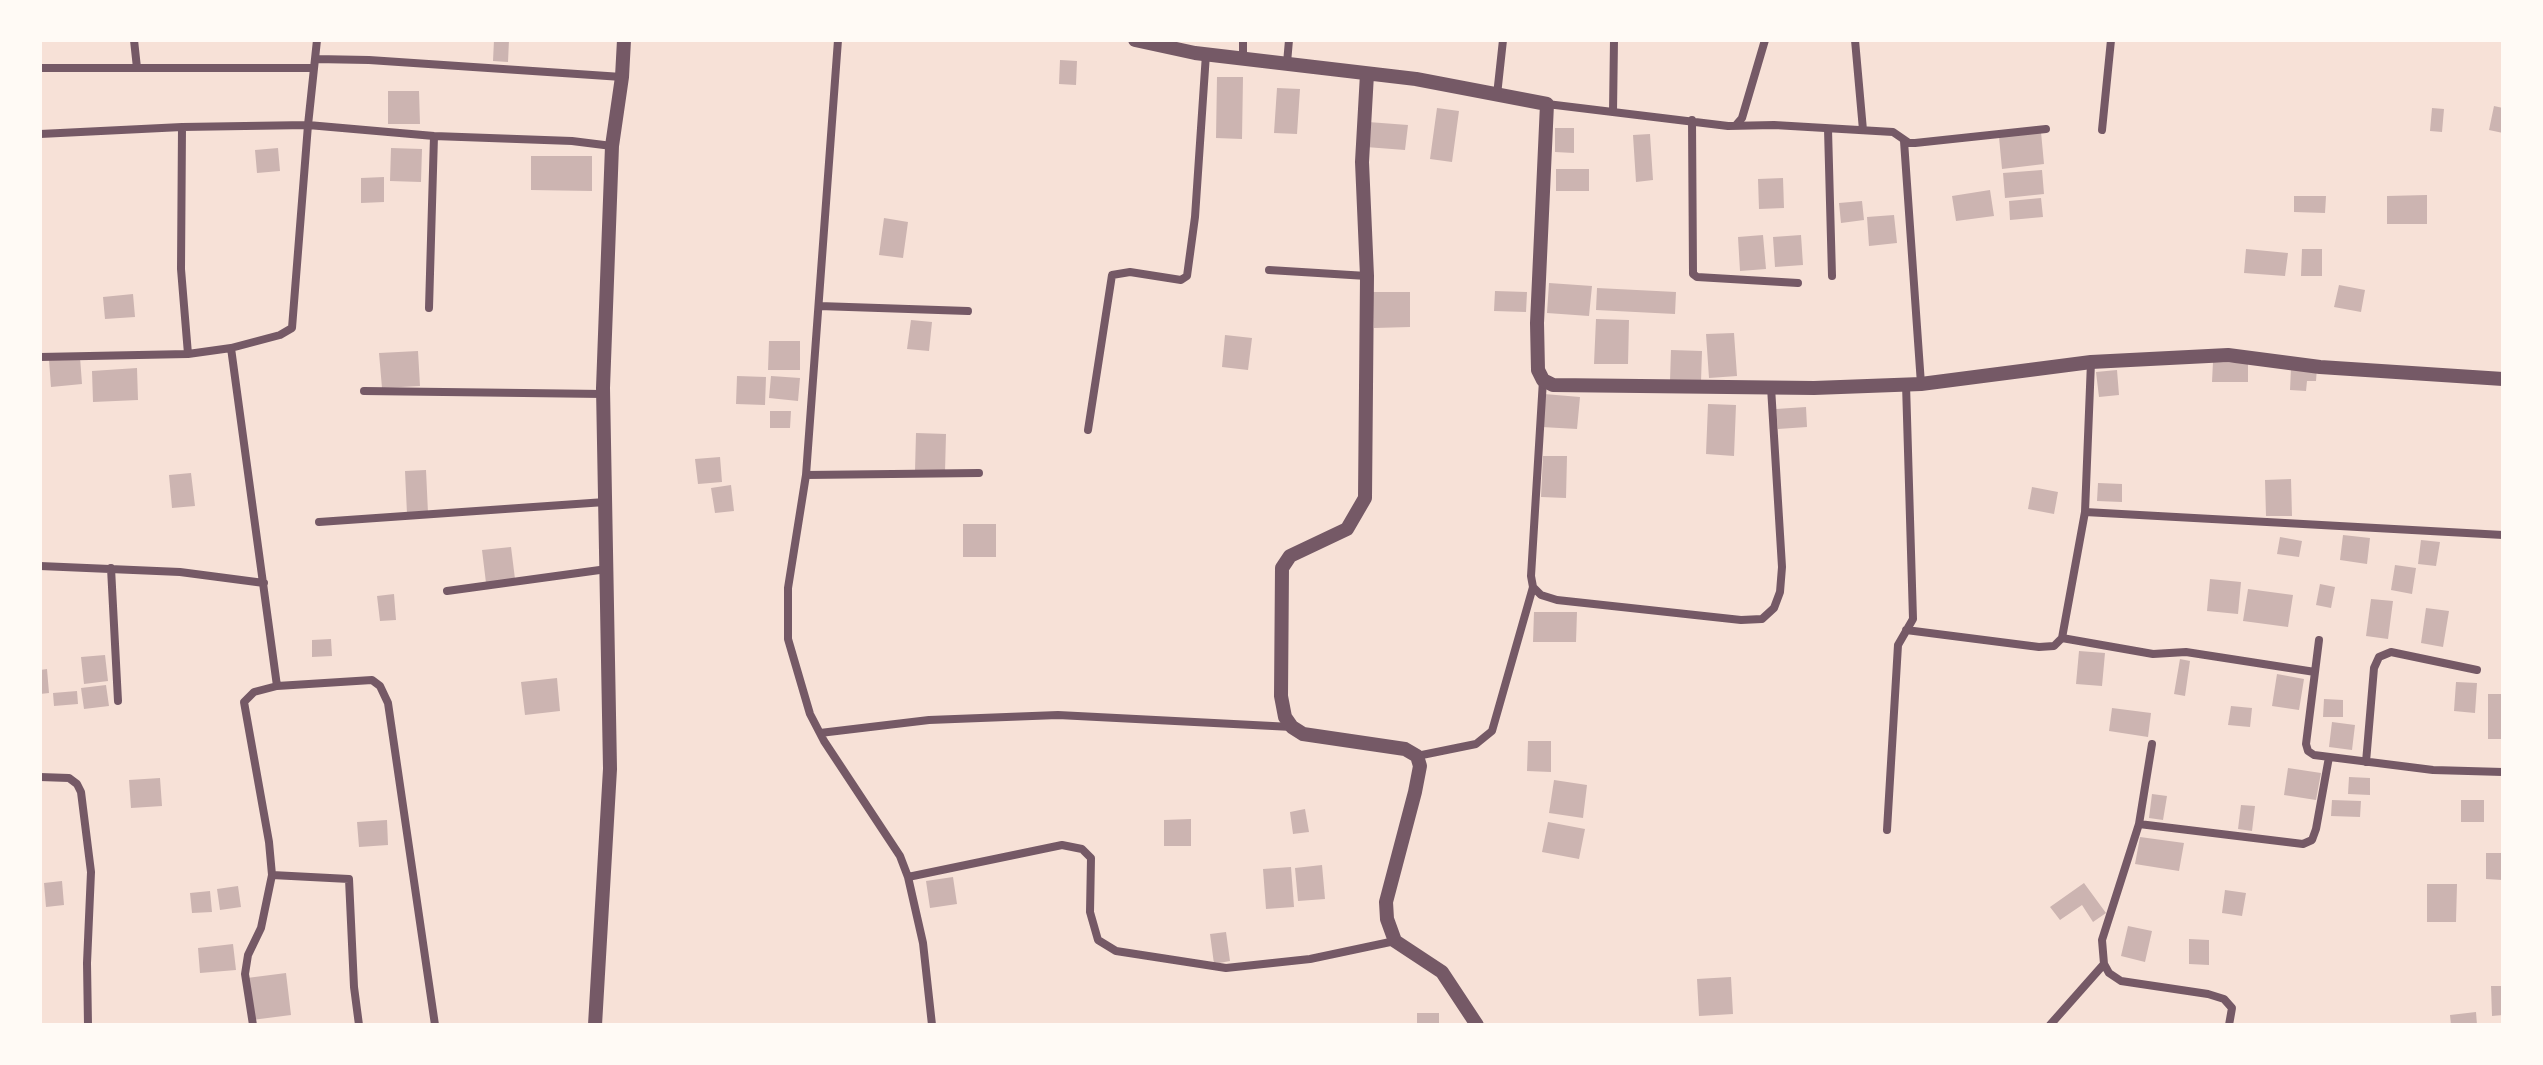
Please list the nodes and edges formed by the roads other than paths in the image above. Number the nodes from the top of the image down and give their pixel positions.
1 (134, 40) edge
2 (317, 40) edge
3 (624, 40) edge
4 (838, 40) edge
5 (1135, 40) edge
6 (1243, 40) edge
7 (1289, 40) edge
8 (1503, 40) edge
9 (1614, 40) edge
10 (1765, 40) edge
11 (1855, 40) edge
12 (2111, 40) edge
13 (1206, 54) junction
14 (1243, 58) junction
15 (1287, 63) junction
16 (315, 64) junction
17 (40, 68) edge
18 (137, 68) junction
19 (1367, 74) junction
20 (622, 77) junction
21 (1497, 95) junction
22 (1547, 104) junction
23 (1613, 112) junction
24 (1692, 120) junction
25 (308, 125) junction
26 (1736, 125) junction
27 (182, 127) junction
28 (1828, 129) junction
29 (2046, 129) dead end
30 (1863, 130) junction
31 (2102, 130) dead end
32 (40, 134) edge
33 (434, 136) junction
34 (1904, 141) junction
35 (612, 146) junction
36 (1269, 270) dead end
37 (1367, 276) junction
38 (1832, 276) dead end
39 (1798, 283) dead end
40 (819, 306) junction
41 (429, 308) dead end
42 (968, 311) dead end
43 (231, 348) junction
44 (188, 354) junction
45 (40, 357) edge
46 (2091, 362) junction
47 (2503, 379) edge
48 (1543, 380) junction
49 (1914, 384) junction
50 (1771, 387) junction
51 (364, 391) dead end
52 (603, 394) junction
53 (1088, 430) dead end
54 (979, 473) dead end
55 (806, 475) junction
56 (605, 502) junction
57 (2085, 512) junction
58 (319, 522) dead end
59 (2503, 535) edge
60 (40, 566) edge
61 (111, 568) junction
62 (607, 569) junction
63 (264, 583) junction
64 (1533, 587) junction
65 (447, 591) dead end
66 (1906, 630) junction
67 (2062, 638) junction
68 (2319, 640) dead end
69 (2477, 670) dead end
70 (2315, 672) junction
71 (277, 686) junction
72 (118, 701) dead end
73 (1292, 727) junction
74 (820, 733) junction
75 (2152, 744) dead end
76 (1417, 756) junction
77 (2329, 757) junction
78 (2366, 762) junction
79 (2503, 772) edge
80 (40, 777) edge
81 (2139, 824) junction
82 (1887, 830) dead end
83 (272, 875) junction
84 (908, 877) junction
85 (1395, 941) junction
86 (2104, 964) junction
87 (88, 1025) edge
88 (253, 1025) edge
89 (359, 1025) edge
90 (435, 1025) edge
91 (595, 1025) edge
92 (932, 1025) edge
93 (1477, 1025) edge
94 (2050, 1025) edge
95 (2229, 1025) edge

1 - 18 street
2 - 16 street
3 - 20 street
4 - 40 street
5 - 13 street
6 - 14 street
7 - 15 street
8 - 21 street
9 - 23 street
10 - 26 street
11 - 30 street
12 - 31 street
13 - 14 street
13 - 53 street
14 - 15 street
15 - 19 street
16 - 18 street
16 - 20 street
16 - 25 street
17 - 18 street
19 - 21 street
19 - 37 street
20 - 35 street
21 - 22 street
22 - 23 street
22 - 48 street
23 - 24 street
24 - 26 street
24 - 39 street
25 - 27 street
25 - 33 street
25 - 43 street
26 - 28 street
27 - 32 street
27 - 44 street
28 - 30 street
28 - 38 street
29 - 34 street
30 - 34 street
33 - 35 street
33 - 41 street
34 - 49 street
35 - 52 street
36 - 37 street
37 - 73 street
40 - 42 street
40 - 55 street
43 - 44 street
43 - 63 street
44 - 45 street
46 - 47 street
46 - 49 street
46 - 57 street
48 - 50 street
48 - 64 street
49 - 50 street
49 - 66 street
50 - 64 street
51 - 52 street
52 - 56 street
54 - 55 street
55 - 74 street
56 - 58 street
56 - 62 street
57 - 59 street
57 - 67 street
60 - 61 street
61 - 63 street
61 - 72 street
62 - 65 street
62 - 91 street
63 - 71 street
64 - 76 street
66 - 67 street
66 - 82 street
67 - 70 street
68 - 70 street
69 - 78 street
70 - 77 street
71 - 83 street
71 - 90 street
73 - 74 street
73 - 76 street
74 - 84 street
75 - 81 street
76 - 85 street
77 - 78 street
77 - 81 street
78 - 79 street
80 - 87 street
81 - 86 street
83 - 88 street
83 - 89 street
84 - 85 street
84 - 92 street
85 - 93 street
86 - 94 street
86 - 95 street

